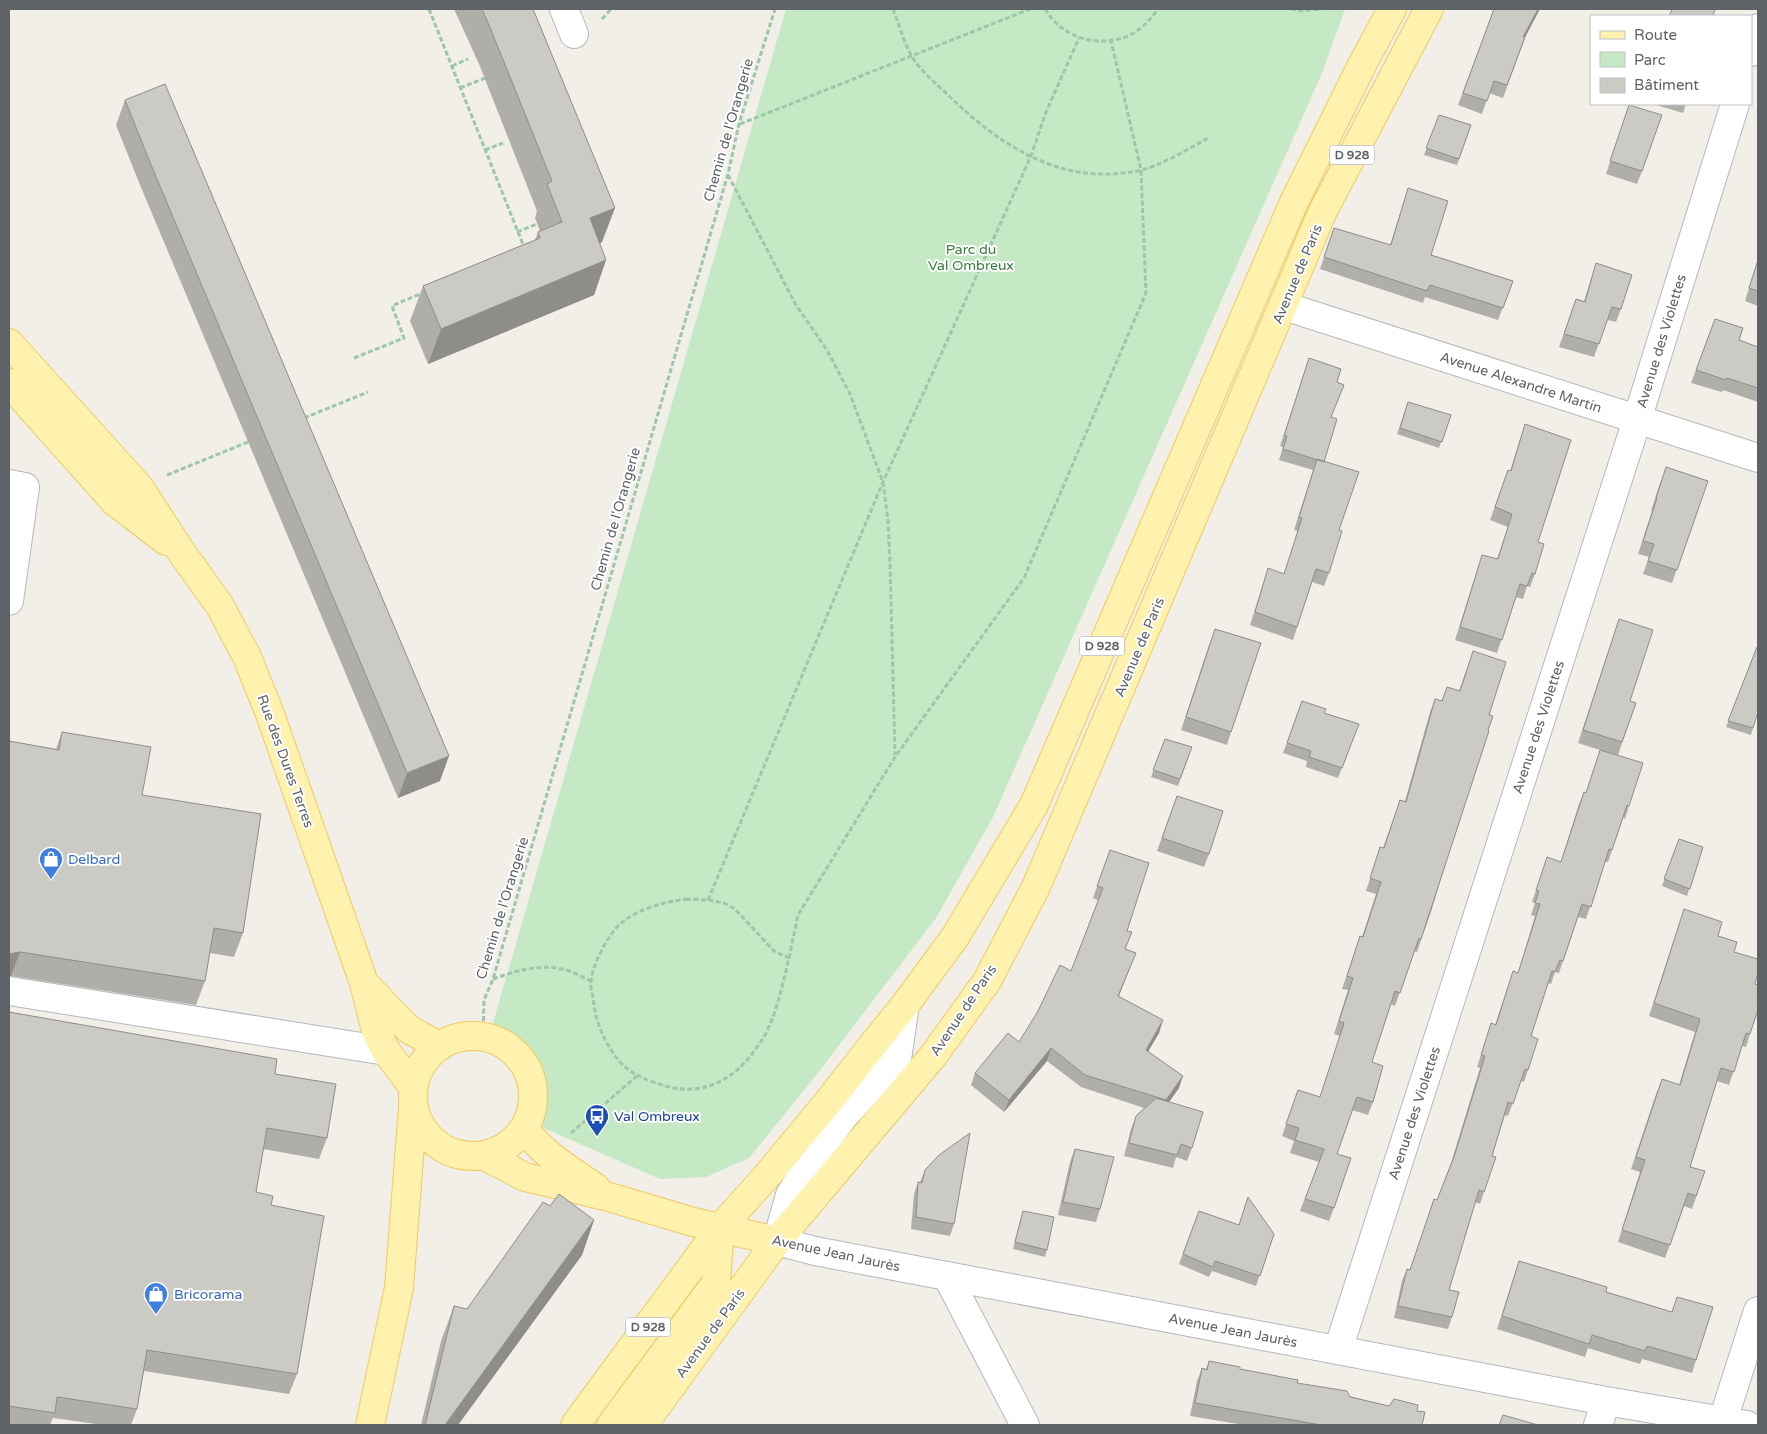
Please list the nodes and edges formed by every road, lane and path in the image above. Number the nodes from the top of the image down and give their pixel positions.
1 (428, 9) edge
2 (564, 9) edge
3 (612, 9) edge
4 (775, 9) edge
5 (893, 9) edge
6 (1030, 9) edge
7 (1044, 9) edge
8 (1158, 9) edge
9 (1290, 9) edge
10 (1322, 9) edge
11 (1392, 9) edge
12 (1429, 9) edge
13 (1758, 28) edge
14 (574, 34) joint
15 (1079, 38) junction
16 (1111, 41) junction
17 (1752, 49) edge
18 (912, 56) junction
19 (468, 59) dead end
20 (452, 66) junction
21 (496, 73) edge
22 (460, 88) junction
23 (1735, 105) edge
24 (739, 124) junction
25 (1210, 137) dead end
26 (503, 143) dead end
27 (485, 150) junction
28 (1030, 156) junction
29 (1141, 170) junction
30 (728, 174) junction
31 (537, 224) dead end
32 (518, 232) junction
33 (525, 250) edge
34 (426, 291) edge
35 (1284, 306) junction
36 (9, 344) edge
37 (354, 358) dead end
38 (9, 383) edge
39 (368, 392) dead end
40 (1636, 420) junction
41 (298, 421) edge
42 (248, 442) dead end
43 (1758, 458) edge
44 (883, 482) junction
45 (9, 484) edge
46 (139, 487) junction
47 (182, 553) junction
48 (11, 567) edge
49 (9, 600) edge
50 (895, 757) junction
51 (708, 900) junction
52 (788, 958) junction
53 (493, 979) junction
54 (591, 981) junction
55 (364, 983) junction
56 (9, 991) edge
57 (906, 1005) junction
58 (483, 1036) junction
59 (439, 1046) junction
60 (386, 1051) junction
61 (637, 1076) junction
62 (413, 1095) junction
63 (524, 1129) junction
64 (546, 1154) junction
65 (483, 1155) junction
66 (609, 1197) junction
67 (720, 1228) junction
68 (777, 1241) junction
69 (948, 1276) junction
70 (1758, 1311) edge
71 (1338, 1350) junction
72 (1602, 1413) edge
73 (1735, 1423) edge
74 (370, 1425) edge
75 (574, 1425) edge
76 (611, 1425) edge
77 (643, 1425) edge
78 (1025, 1425) edge

1 - 20 path
2 - 14 street
3 - 14 path
4 - 24 path, Chemin de l'Orangerie
5 - 18 path
6 - 18 path
7 - 15 path
8 - 16 path
9 - 10 path
11 - 57 main road, Avenue de Paris / D 928
12 - 35 main road, Avenue de Paris / D 928
13 - 17 street
15 - 16 path
15 - 28 path
16 - 29 path
18 - 24 path
18 - 28 path
19 - 20 path
20 - 22 path
21 - 22 path
22 - 27 path
23 - 40 street, Avenue des Violettes
24 - 30 path, Chemin de l'Orangerie
25 - 29 path
26 - 27 path
27 - 32 path
28 - 29 path
28 - 44 path
29 - 50 path
30 - 44 path
30 - 53 path, Chemin de l'Orangerie
31 - 32 path
32 - 33 path
34 - 37 path
35 - 40 street, Avenue Alexandre Martin
35 - 68 main road, Avenue de Paris / D 928
36 - 46 main road, Rue des Dures Terres
38 - 47 main road, Rue des Dures Terres
39 - 41 path
40 - 43 street, Avenue Alexandre Martin
40 - 71 street, Avenue des Violettes
42 - 46 path
44 - 50 path
44 - 51 path
45 - 48 street
46 - 47 main road, Rue des Dures Terres
47 - 55 main road, Rue des Dures Terres
48 - 49 street
50 - 52 path
51 - 52 path
51 - 54 path
52 - 61 path
53 - 54 path
53 - 58 path, Chemin de l'Orangerie
54 - 61 path
55 - 59 main road, Rue des Dures Terres
55 - 60 main road, Rue des Dures Terres
56 - 60 street
57 - 67 main road, Avenue de Paris / D 928
57 - 68 street, Avenue de Paris
58 - 59 main road
58 - 63 main road
59 - 62 main road
60 - 62 main road, Rue des Dures Terres
61 - 64 path
62 - 65 main road
62 - 74 main road
63 - 64 main road
63 - 65 main road
64 - 66 main road
65 - 66 main road
66 - 67 main road, Avenue Jean Jaurès
67 - 68 main road, Avenue Jean Jaurès
67 - 75 main road, Avenue de Paris / D 928
67 - 76 main road
68 - 69 street, Avenue Jean Jaurès
68 - 77 main road, Avenue de Paris / D 928
69 - 71 street, Avenue Jean Jaurès
69 - 78 street
70 - 73 street
71 - 72 street, Avenue Jean Jaurès
72 - 73 street, Avenue Jean Jaurès

